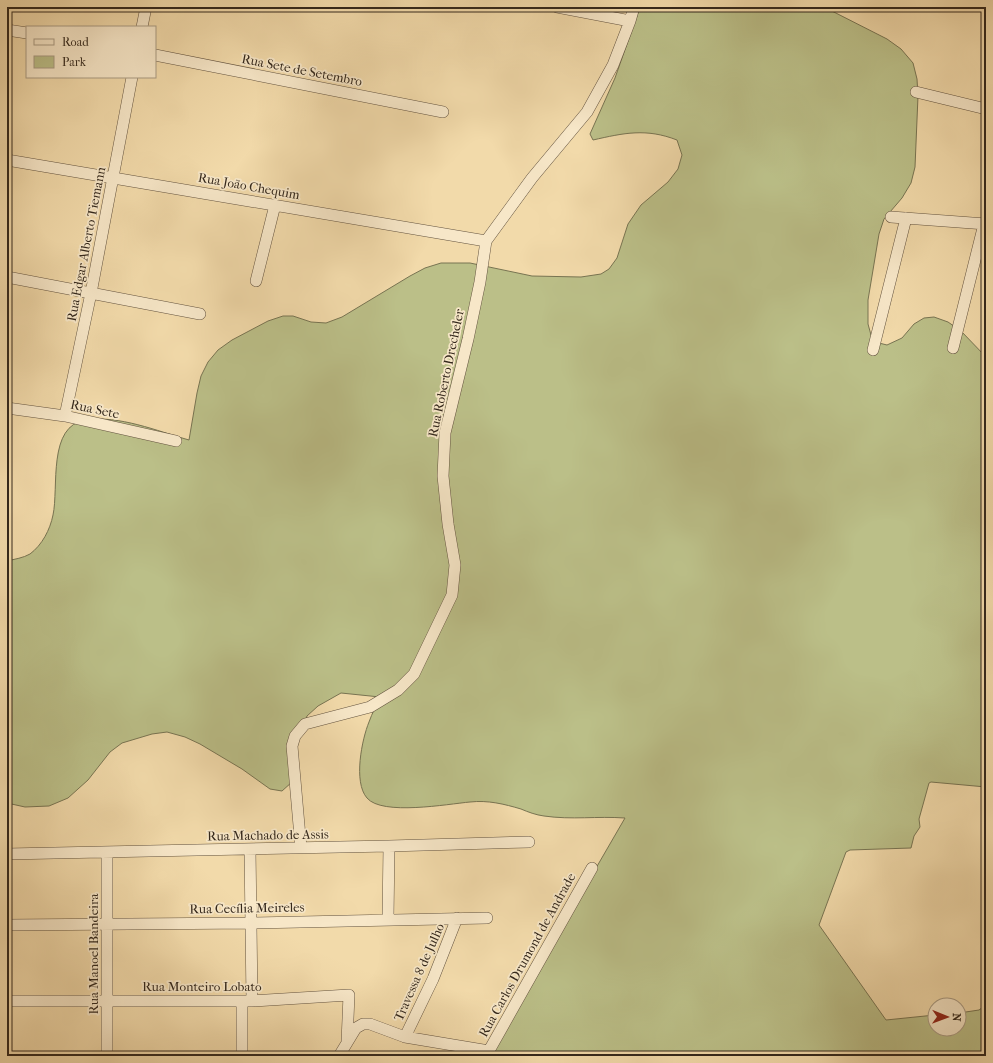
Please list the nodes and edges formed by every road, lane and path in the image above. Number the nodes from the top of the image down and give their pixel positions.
1 (146, 7) edge
2 (557, 7) edge
3 (634, 7) edge
4 (630, 21) junction
5 (142, 26) edge
6 (7, 30) edge
7 (26, 33) edge
8 (156, 55) edge
9 (132, 78) edge
10 (916, 92) dead end
11 (986, 109) edge
12 (443, 112) dead end
13 (7, 160) edge
14 (113, 178) junction
15 (275, 205) junction
16 (892, 217) dead end
17 (906, 218) junction
18 (985, 224) edge
19 (486, 241) junction
20 (7, 277) edge
21 (256, 281) dead end
22 (91, 293) junction
23 (200, 314) dead end
24 (953, 348) dead end
25 (873, 350) dead end
26 (7, 408) edge
27 (65, 416) junction
28 (176, 441) dead end
29 (529, 842) dead end
30 (390, 846) junction
31 (301, 848) junction
32 (250, 849) junction
33 (107, 852) junction
34 (7, 854) edge
35 (592, 868) dead end
36 (458, 918) junction
37 (487, 918) dead end
38 (388, 919) junction
39 (252, 923) junction
40 (107, 924) junction
41 (7, 925) edge
42 (107, 1000) junction
43 (7, 1001) edge
44 (247, 1001) junction
45 (405, 1037) junction
46 (347, 1042) junction
47 (488, 1054) edge
48 (107, 1056) edge
49 (242, 1056) edge
50 (339, 1056) edge

1 - 5 street
2 - 4 street
3 - 4 street, Rua Roberto Drecheler
4 - 19 street, Rua Roberto Drecheler
6 - 7 street
8 - 12 street, Rua Sete de Setembro
9 - 14 street, Rua Edgar Alberto Tiemann
10 - 11 street
13 - 14 street, Rua João Chequim
14 - 15 street, Rua João Chequim
14 - 22 street, Rua Edgar Alberto Tiemann
15 - 19 street, Rua João Chequim
15 - 21 street
16 - 17 street
17 - 18 street
17 - 25 street
18 - 24 street
19 - 31 street, Rua Roberto Drecheler
20 - 22 street
22 - 23 street
22 - 27 street, Rua Edgar Alberto Tiemann
26 - 27 street, Rua Sete
27 - 28 street, Rua Sete
29 - 30 street, Rua Machado de Assis
30 - 31 street, Rua Machado de Assis
30 - 38 street
31 - 32 street, Rua Machado de Assis
32 - 33 street, Rua Machado de Assis
32 - 39 street
33 - 34 street, Rua Machado de Assis
33 - 40 street, Rua Manoel Bandeira
35 - 47 street, Rua Carlos Drumond de Andrade
36 - 37 street, Rua Cecília Meireles
36 - 38 street, Rua Cecília Meireles
36 - 45 street, Travessa 8 de Julho
38 - 39 street, Rua Cecília Meireles
39 - 40 street, Rua Cecília Meireles
39 - 44 street
40 - 41 street, Rua Cecília Meireles
40 - 42 street, Rua Manoel Bandeira
42 - 43 street, Rua Monteiro Lobato
42 - 44 street, Rua Monteiro Lobato
42 - 48 street, Rua Manoel Bandeira
44 - 46 street, Rua Monteiro Lobato
44 - 49 street
45 - 46 street
45 - 47 street
46 - 50 street

